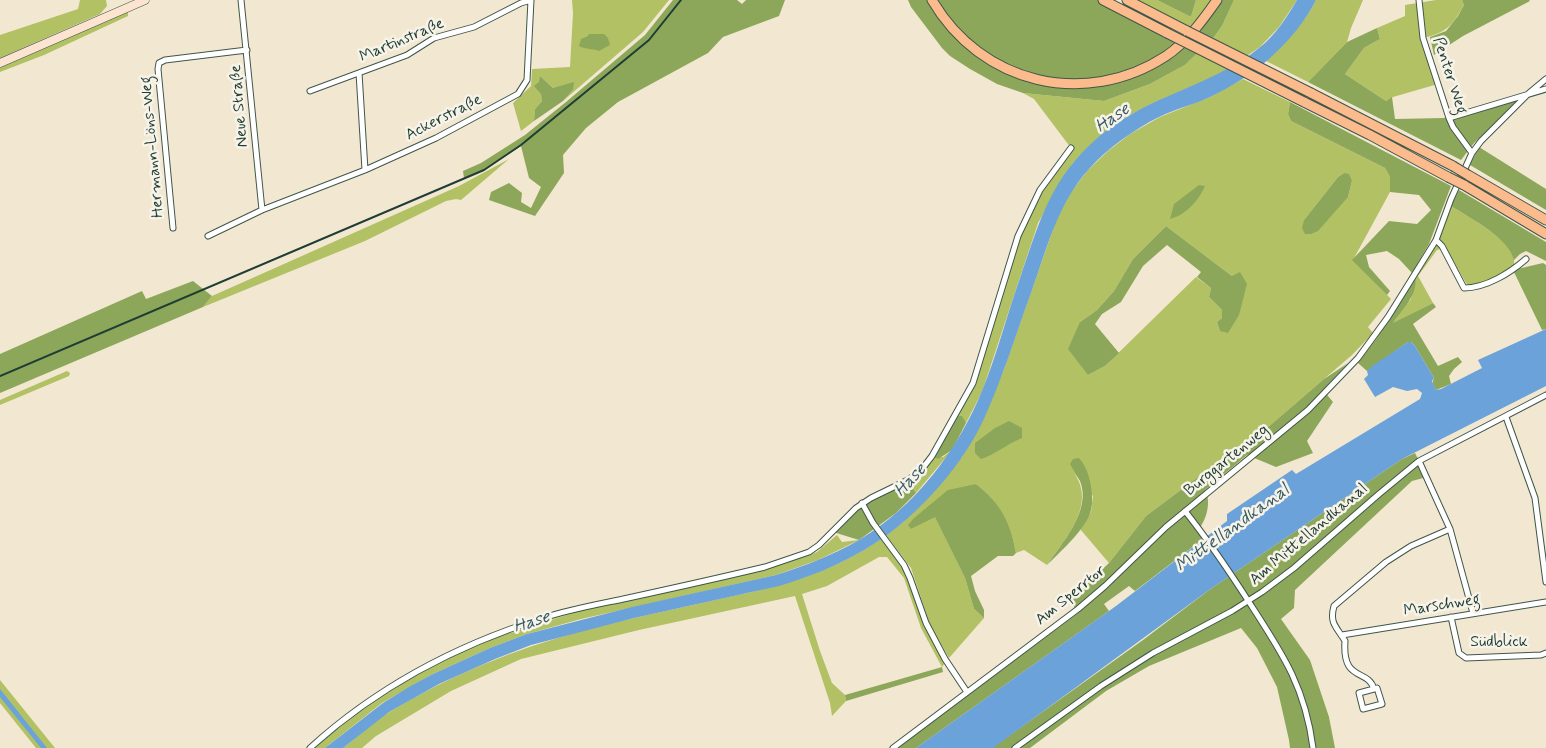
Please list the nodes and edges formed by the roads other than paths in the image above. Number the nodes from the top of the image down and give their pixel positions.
1 (145, 0) edge
2 (241, 0) edge
3 (531, 0) edge
4 (932, 0) edge
5 (1103, 0) edge
6 (1127, 0) edge
7 (1217, 0) edge
8 (1419, 0) edge
9 (247, 50) junction
10 (0, 64) edge
11 (359, 73) junction
12 (1546, 79) edge
13 (1546, 89) edge
14 (310, 91) dead end
15 (1528, 94) junction
16 (1449, 118) junction
17 (1071, 148) dead end
18 (1472, 153) junction
19 (365, 170) junction
20 (262, 210) junction
21 (1546, 220) edge
22 (173, 228) dead end
23 (1546, 234) edge
24 (208, 236) dead end
25 (1436, 240) junction
26 (1526, 259) dead end
27 (1546, 395) edge
28 (1506, 417) junction
29 (1420, 461) junction
30 (862, 503) junction
31 (1185, 511) junction
32 (1450, 529) junction
33 (1546, 582) edge
34 (1248, 601) junction
35 (1546, 602) edge
36 (1473, 613) junction
37 (1450, 617) junction
38 (1342, 635) junction
39 (1546, 653) edge
40 (1374, 689) junction
41 (967, 692) junction
42 (310, 748) edge
43 (893, 748) edge
44 (1015, 748) edge
45 (1312, 748) edge

1 - 10 main road
2 - 9 street, Neue Straße
3 - 11 street, Martinstraße
3 - 19 street, Ackerstraße
4 - 7 highway
5 - 23 highway, bridge
6 - 21 highway, bridge
8 - 16 street, Penter Weg
9 - 20 street, Neue Straße
9 - 22 street, Hermann-Löns-Weg
11 - 14 street, Martinstraße
11 - 19 street
12 - 15 street, Burggartenweg
13 - 15 street
15 - 16 street
15 - 18 street, Burggartenweg
16 - 18 street, Penter Weg
17 - 30 street
18 - 25 street, Burggartenweg
19 - 20 street, Ackerstraße
20 - 24 street, Ackerstraße
25 - 26 street
25 - 31 street, Burggartenweg
27 - 28 street, Am Mittellandkanal
28 - 29 street, Am Mittellandkanal
28 - 33 street
29 - 32 street
29 - 34 street, Am Mittellandkanal
30 - 41 street
30 - 42 street
31 - 34 street, Burggartenweg
31 - 41 street, Am Sperrtor
32 - 36 street
32 - 38 street
34 - 44 street, Am Mittellandkanal
34 - 45 street, Burggartenweg
35 - 36 street, Marschweg
36 - 37 street, Marschweg
37 - 38 street, Marschweg
37 - 39 street, Südblick
38 - 40 street
40 - 40 street
41 - 43 street, Am Sperrtor

